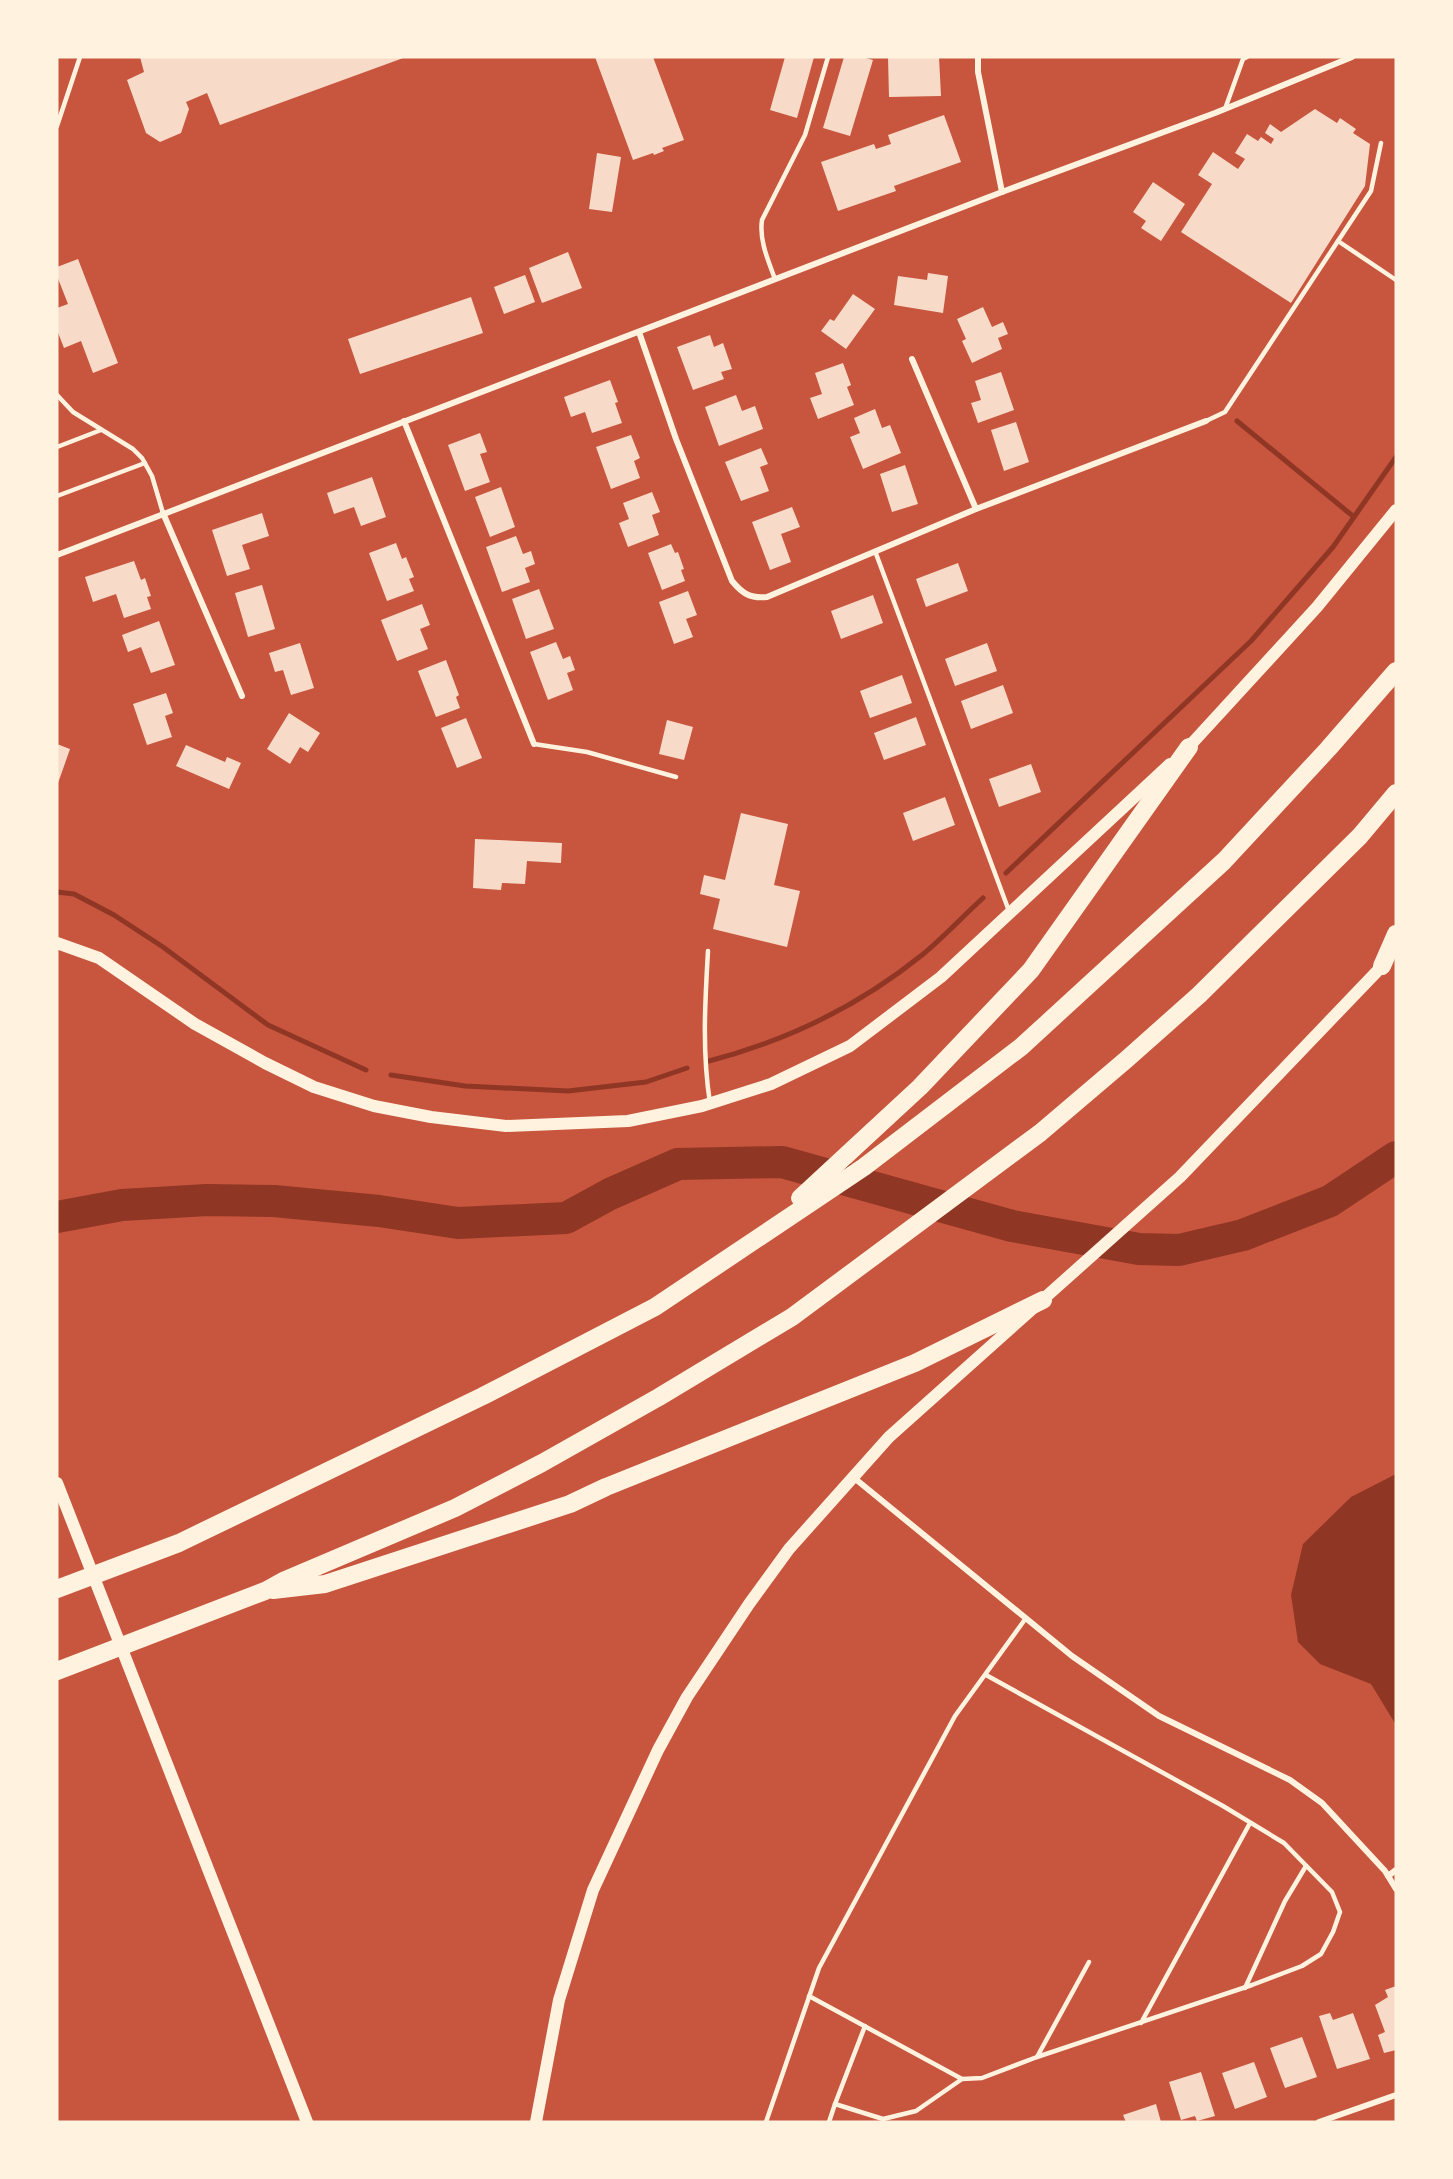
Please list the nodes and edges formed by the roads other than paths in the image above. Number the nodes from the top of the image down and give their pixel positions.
1 (80, 57) edge
2 (828, 57) edge
3 (978, 57) edge
4 (1247, 57) edge
5 (1352, 57) edge
6 (1225, 109) junction
7 (57, 126) edge
8 (1381, 143) dead end
9 (1002, 192) junction
10 (1338, 241) junction
11 (775, 279) junction
12 (1396, 280) edge
13 (639, 332) junction
14 (912, 359) dead end
15 (57, 395) edge
16 (404, 421) junction
17 (1206, 421) joint
18 (101, 430) junction
19 (57, 447) edge
20 (145, 463) junction
21 (57, 496) edge
22 (976, 509) junction
23 (1396, 510) edge
24 (163, 513) junction
25 (875, 550) junction
26 (57, 555) edge
27 (1396, 671) edge
28 (242, 696) dead end
29 (534, 744) joint
30 (1189, 747) junction
31 (676, 777) dead end
32 (1396, 793) edge
33 (1009, 912) junction
34 (1396, 934) edge
35 (57, 943) edge
36 (708, 951) dead end
37 (1396, 951) edge
38 (1382, 966) junction
39 (710, 1103) junction
40 (765, 1231) junction
41 (1043, 1300) junction
42 (853, 1477) junction
43 (58, 1486) edge
44 (57, 1589) edge
45 (265, 1591) junction
46 (1026, 1618) junction
47 (57, 1671) edge
48 (986, 1675) junction
49 (1250, 1823) junction
50 (1306, 1866) junction
51 (1396, 1870) edge
52 (1388, 1876) junction
53 (1396, 1889) edge
54 (1089, 1962) dead end
55 (1245, 1988) junction
56 (809, 1996) junction
57 (1141, 2023) junction
58 (865, 2026) junction
59 (1037, 2058) junction
60 (962, 2079) junction
61 (1396, 2095) edge
62 (835, 2104) junction
63 (307, 2122) edge
64 (536, 2122) edge
65 (766, 2122) edge
66 (829, 2122) edge
67 (1319, 2122) edge

1 - 7 lane
2 - 11 lane
3 - 9 street
4 - 6 lane
5 - 6 street
6 - 9 street
8 - 10 lane
9 - 11 street
10 - 12 lane
10 - 17 lane
11 - 13 street
13 - 16 street
13 - 25 street
14 - 22 street
15 - 18 lane
16 - 24 street
16 - 29 street
17 - 22 street
18 - 19 lane
18 - 20 lane
20 - 21 lane
20 - 24 lane
22 - 25 street
23 - 30 main road
24 - 26 street
24 - 28 street
25 - 33 lane
27 - 40 highway
29 - 31 lane
30 - 33 main road
30 - 40 highway
32 - 45 highway
33 - 39 main road
34 - 38 highway
35 - 39 main road
36 - 39 lane
37 - 38 main road
38 - 41 main road
40 - 44 highway
41 - 42 main road
41 - 45 highway
42 - 46 street
42 - 64 main road
43 - 63 main road
45 - 47 highway
46 - 48 lane
46 - 52 street
48 - 49 lane
48 - 56 lane
49 - 50 lane
49 - 57 lane
50 - 55 lane
50 - 55 lane
51 - 52 street
52 - 53 street
54 - 59 lane
55 - 57 lane
56 - 58 lane
56 - 65 lane
57 - 59 lane
58 - 60 lane
58 - 62 lane
59 - 60 lane
60 - 62 lane
61 - 67 street
62 - 66 lane

